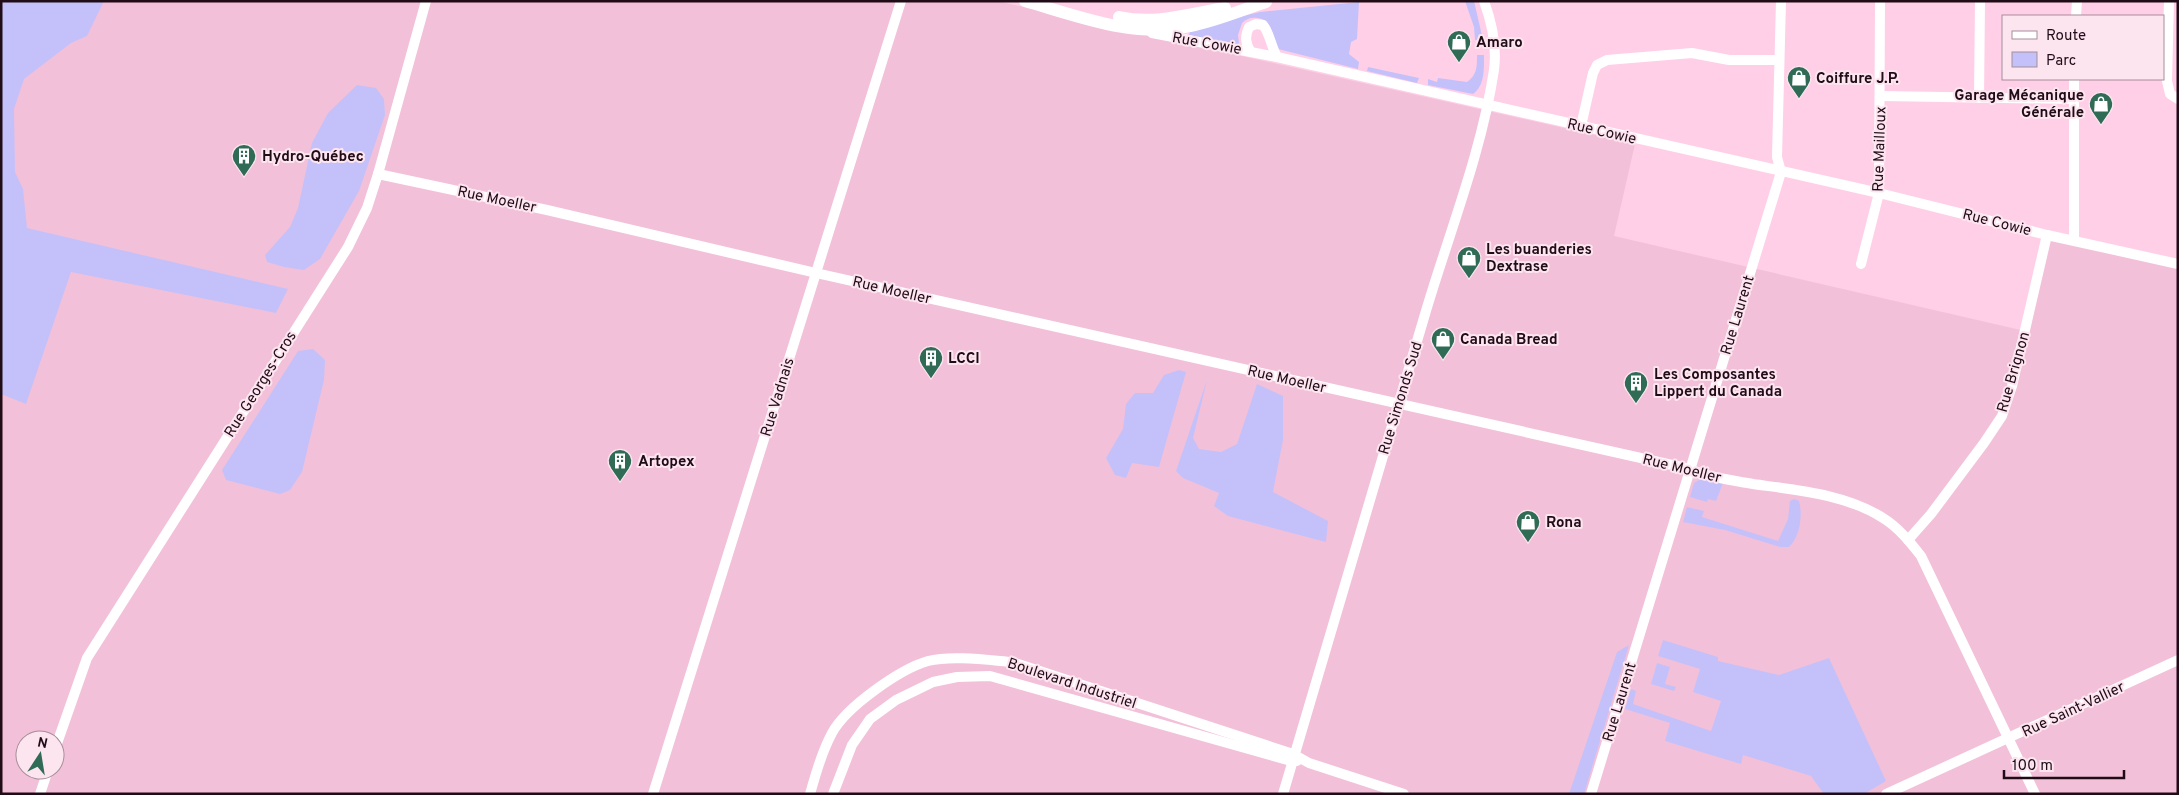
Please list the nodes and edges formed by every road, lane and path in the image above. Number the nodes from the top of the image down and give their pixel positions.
1 (426, 1) edge
2 (901, 1) edge
3 (1026, 1) edge
4 (1268, 1) edge
5 (1484, 1) edge
6 (1781, 1) edge
7 (1880, 1) edge
8 (1980, 1) edge
9 (2077, 1) edge
10 (2169, 1) edge
11 (1056, 4) edge
12 (2076, 15) edge
13 (1136, 30) junction
14 (1250, 51) junction
15 (1277, 57) junction
16 (1778, 60) junction
17 (2074, 80) edge
18 (1881, 96) junction
19 (1978, 98) junction
20 (2073, 99) junction
21 (2178, 99) edge
22 (1487, 106) junction
23 (1581, 126) junction
24 (1781, 172) junction
25 (378, 174) junction
26 (1879, 193) junction
27 (2048, 234) junction
28 (2074, 240) junction
29 (1860, 264) dead end
30 (2178, 264) edge
31 (816, 273) junction
32 (1398, 404) junction
33 (1690, 469) junction
34 (1908, 540) junction
35 (2178, 660) edge
36 (61, 730) edge
37 (2008, 739) junction
38 (1292, 758) junction
39 (45, 780) edge
40 (40, 794) edge
41 (653, 794) edge
42 (810, 794) edge
43 (833, 794) edge
44 (1283, 794) edge
45 (1404, 794) edge
46 (1591, 794) edge
47 (1886, 794) edge
48 (2035, 794) edge

1 - 25 street, Rue Georges-Cros
2 - 31 street, Rue Vadnais
3 - 11 main road, Rue Cowie
3 - 13 main road, Rue Cowie
4 - 11 main road, Rue Cowie
4 - 13 main road
5 - 22 street, Rue Simonds Sud
6 - 16 street, Rue Laurent
7 - 18 street, Rue Mailloux
8 - 19 street
9 - 12 street
10 - 21 street
13 - 14 street, Rue Cowie
14 - 15 street, Rue Cowie
14 - 15 street
15 - 22 street, Rue Cowie
16 - 23 street
16 - 24 street, Rue Laurent
17 - 20 street
18 - 19 street
18 - 26 street, Rue Mailloux
19 - 20 street
20 - 28 street
22 - 23 street, Rue Cowie
22 - 32 street, Rue Simonds Sud
23 - 24 street, Rue Cowie
24 - 26 street, Rue Cowie
24 - 33 street, Rue Laurent
25 - 31 street, Rue Moeller
25 - 36 street, Rue Georges-Cros
26 - 27 street, Rue Cowie
26 - 29 street, Rue Mailloux
27 - 28 street, Rue Cowie
27 - 34 street, Rue Brignon
28 - 30 street, Rue Cowie
31 - 32 street, Rue Moeller
31 - 41 street, Rue Vadnais
32 - 33 street, Rue Moeller
32 - 38 street, Rue Simonds Sud
33 - 34 street, Rue Moeller
33 - 46 street, Rue Laurent
34 - 37 street, Rue Moeller
35 - 37 street, Rue Saint-Vallier
37 - 47 street, Rue Saint-Vallier
37 - 48 street, Rue Moeller
38 - 42 street, Boulevard Industriel
38 - 43 street, Boulevard Industriel
38 - 44 street, Rue Simonds Sud
38 - 45 street, Boulevard Industriel
39 - 40 street

